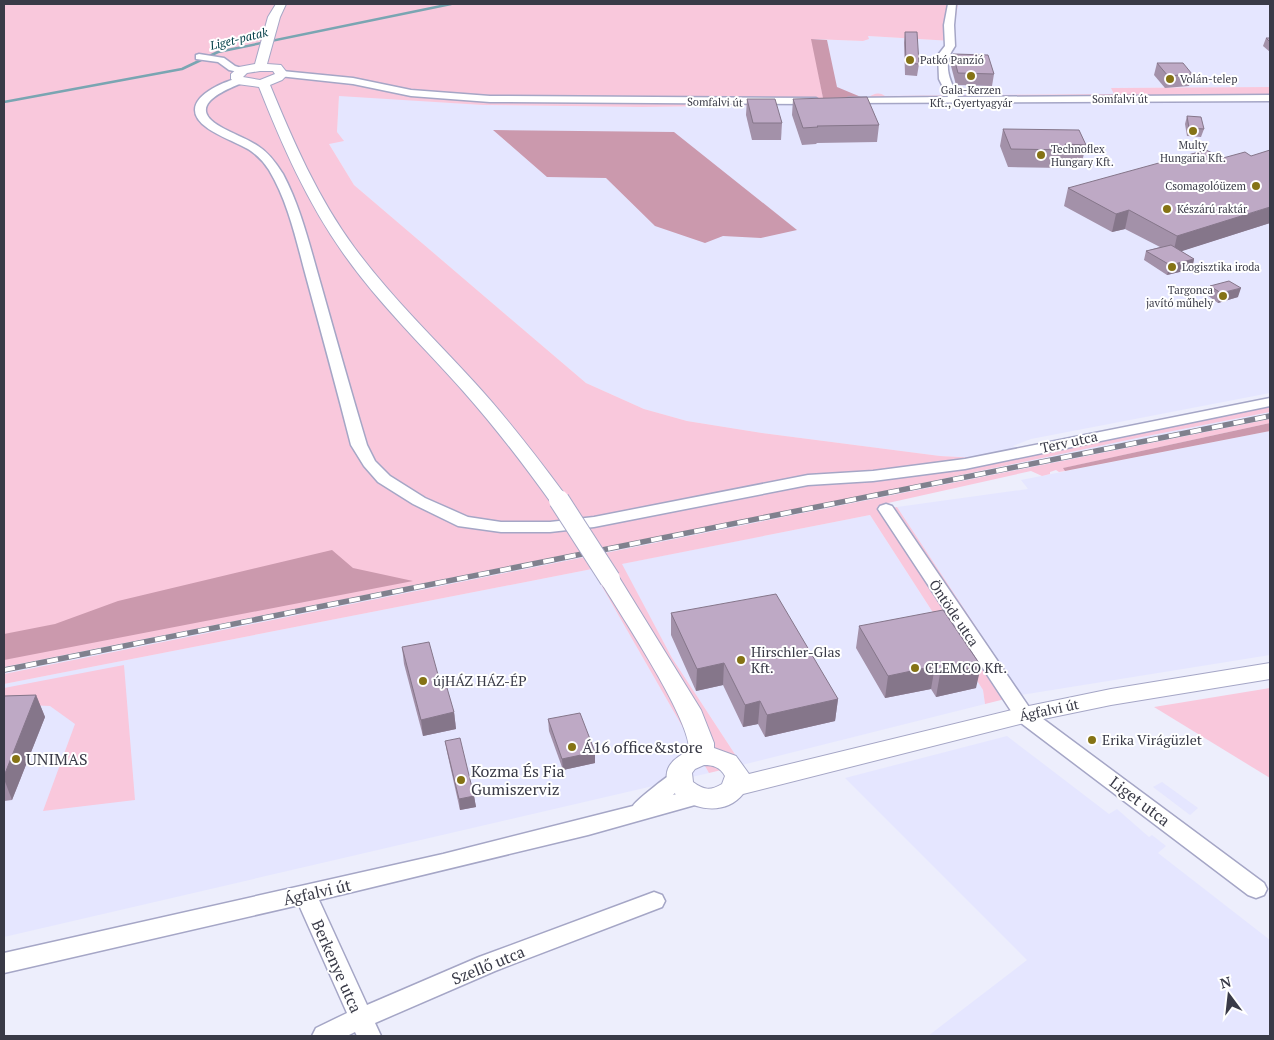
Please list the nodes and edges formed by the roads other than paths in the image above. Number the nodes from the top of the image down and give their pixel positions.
1 (281, 4) edge
2 (952, 4) edge
3 (204, 57) dead end
4 (260, 67) junction
5 (282, 74) junction
6 (241, 75) junction
7 (264, 83) junction
8 (1270, 98) edge
9 (954, 99) junction
10 (1270, 402) edge
11 (886, 509) dead end
12 (1270, 671) edge
13 (1024, 715) junction
14 (718, 763) junction
15 (678, 778) junction
16 (695, 797) junction
17 (629, 815) junction
18 (1256, 889) dead end
19 (306, 895) junction
20 (654, 901) dead end
21 (4, 963) edge
22 (364, 1027) edge
23 (324, 1036) edge

1 - 4 main road
2 - 9 street
3 - 6 street
4 - 5 main road
4 - 6 main road
5 - 7 main road
5 - 9 street, Somfalvi út
6 - 7 main road
6 - 10 street, Terv utca
7 - 14 main road, bridge
8 - 9 street, Somfalvi út
11 - 13 street, Öntöde utca
12 - 13 main road, Ágfalvi út
13 - 14 main road, Ágfalvi út
13 - 18 street, Liget utca
14 - 15 main road
14 - 16 main road
15 - 16 main road
15 - 17 street, Ágfalvi út
16 - 17 street, Ágfalvi út
17 - 19 street, Ágfalvi út
19 - 21 street, Ágfalvi út
19 - 22 street, Berkenye utca
20 - 22 street, Szellő utca
22 - 23 street, Szellő utca

